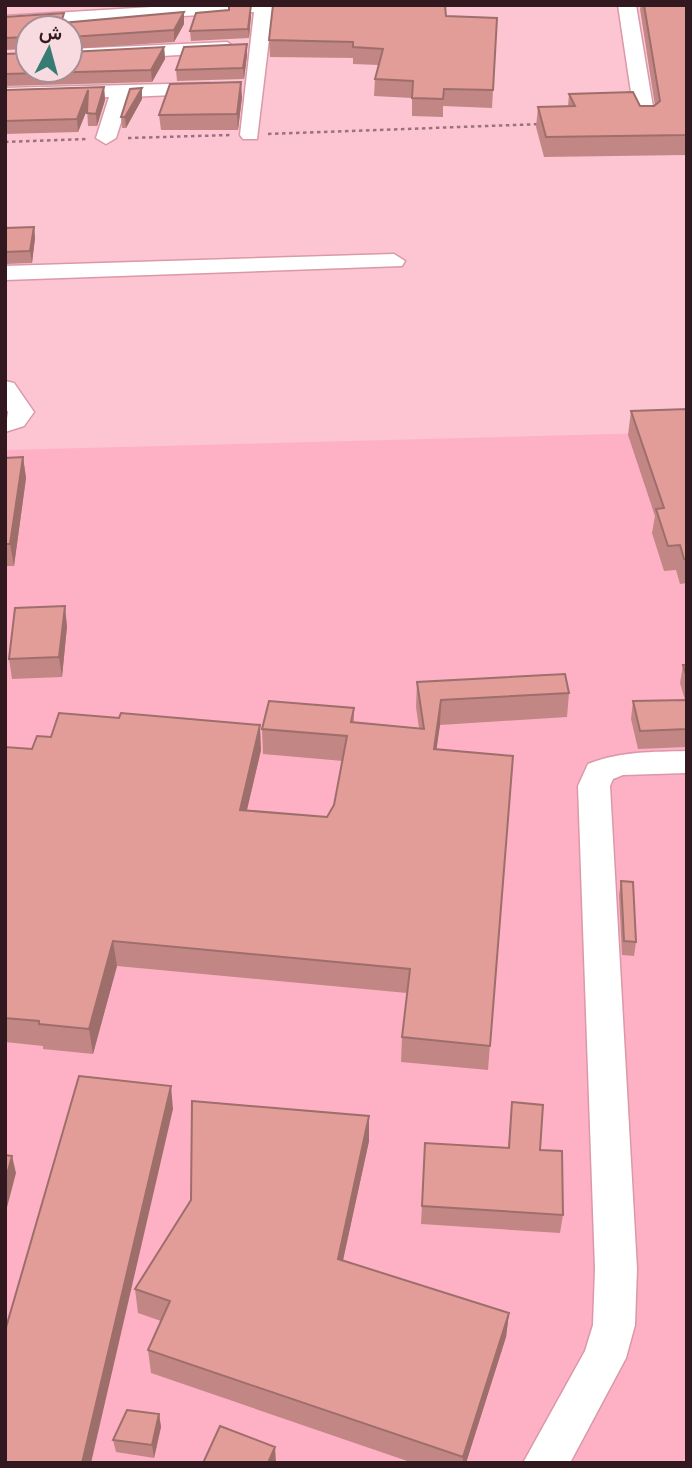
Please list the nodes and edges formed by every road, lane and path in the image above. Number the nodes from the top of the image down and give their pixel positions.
1 (627, 5) edge
2 (5, 21) edge
3 (260, 46) junction
4 (84, 54) edge
5 (256, 88) junction
6 (121, 91) junction
7 (5, 94) edge
8 (645, 119) edge
9 (551, 123) edge
10 (250, 135) junction
11 (106, 138) junction
12 (5, 142) edge
13 (394, 261) dead end
14 (5, 272) edge
15 (5, 388) edge
16 (5, 424) edge
17 (687, 762) edge
18 (545, 1463) edge

1 - 8 street
2 - 3 street
3 - 4 street
3 - 5 street
5 - 6 street
5 - 10 street
6 - 7 street
6 - 11 street
9 - 10 path
10 - 11 path
11 - 12 path
13 - 14 street
15 - 16 street
17 - 18 street

